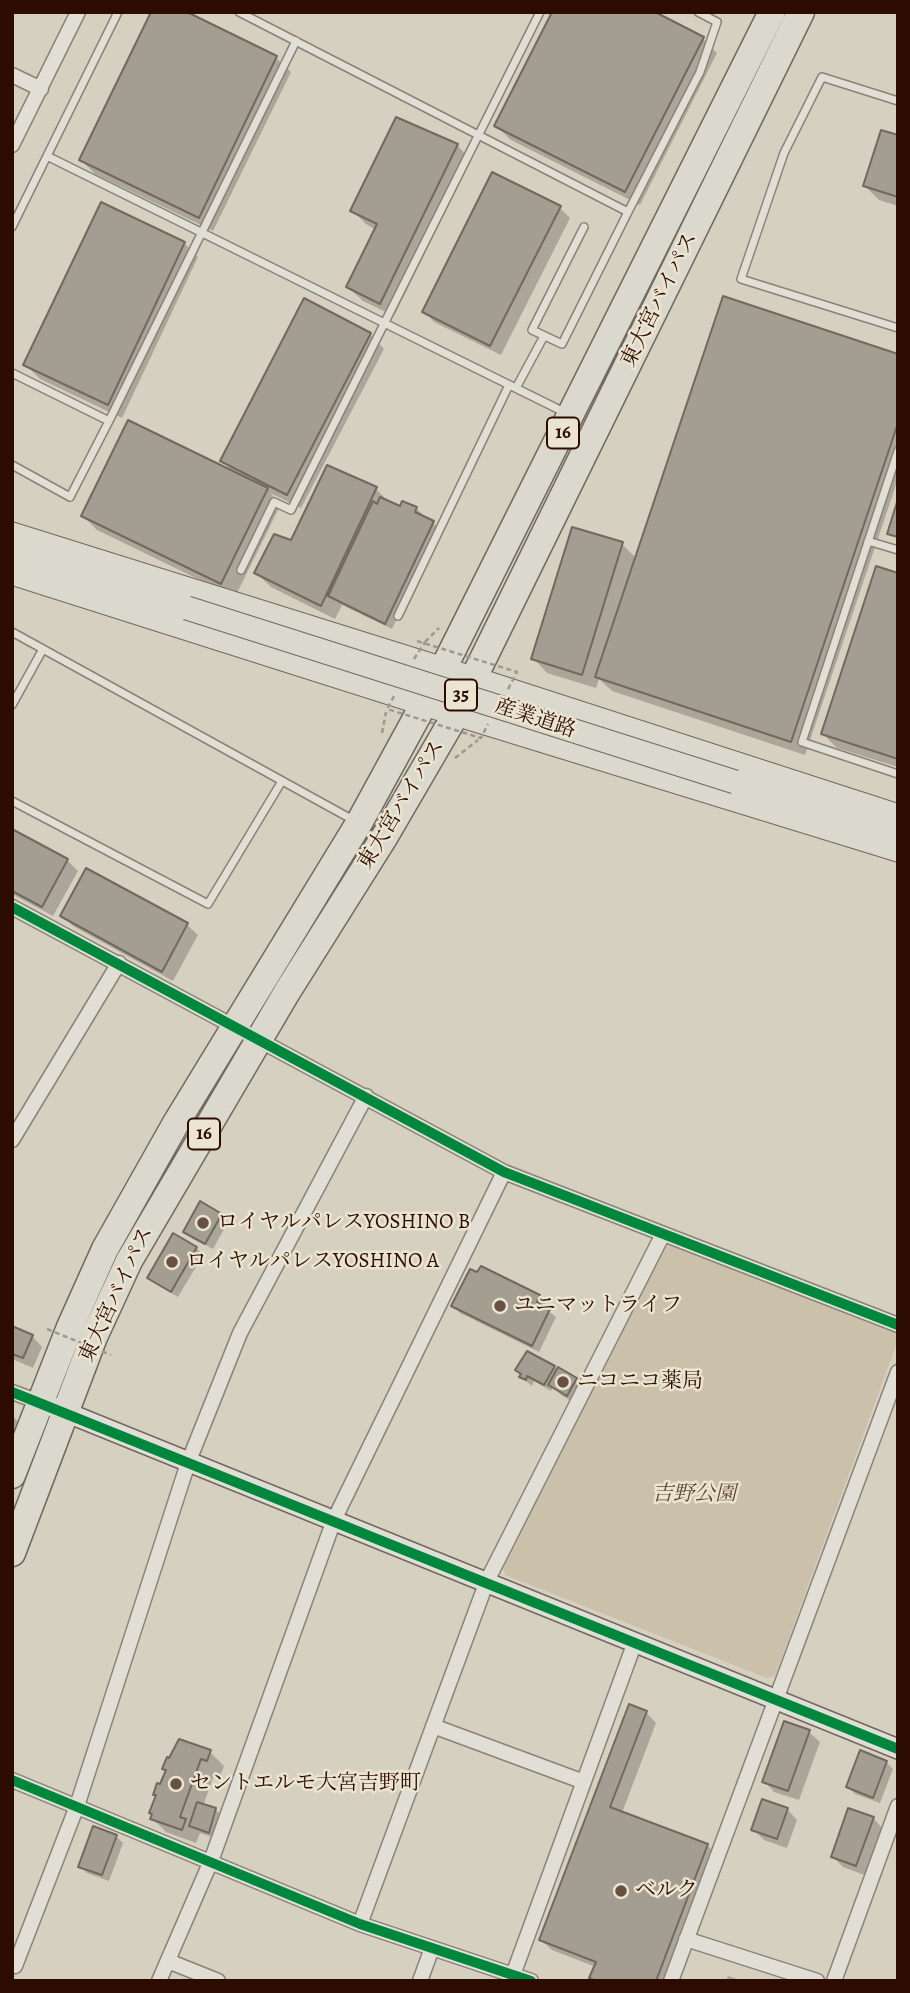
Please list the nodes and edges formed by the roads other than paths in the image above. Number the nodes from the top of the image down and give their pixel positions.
1 (78, 12) edge
2 (118, 12) edge
3 (239, 12) edge
4 (540, 12) edge
5 (698, 12) edge
6 (772, 12) edge
7 (802, 12) edge
8 (296, 41) junction
9 (12, 75) edge
10 (41, 89) junction
11 (898, 101) edge
12 (479, 136) junction
13 (12, 145) edge
14 (47, 156) junction
15 (628, 212) junction
16 (12, 227) edge
17 (584, 227) dead end
18 (202, 233) junction
19 (384, 323) junction
20 (898, 328) edge
21 (544, 336) junction
22 (12, 373) edge
23 (513, 387) junction
24 (571, 416) junction
25 (109, 421) junction
26 (898, 451) edge
27 (12, 465) edge
28 (12, 534) edge
29 (869, 541) junction
30 (898, 550) edge
31 (12, 554) edge
32 (242, 570) dead end
33 (12, 573) edge
34 (398, 616) dead end
35 (12, 632) edge
36 (43, 649) junction
37 (443, 669) junction
38 (475, 679) junction
39 (424, 703) junction
40 (12, 705) edge
41 (456, 714) junction
42 (898, 774) edge
43 (282, 781) junction
44 (12, 801) edge
45 (898, 816) edge
46 (359, 823) junction
47 (898, 833) edge
48 (898, 849) edge
49 (12, 907) edge
50 (119, 964) junction
51 (235, 1026) junction
52 (259, 1039) junction
53 (366, 1096) junction
54 (12, 1140) edge
55 (504, 1172) junction
56 (663, 1234) junction
57 (898, 1325) edge
58 (898, 1372) edge
59 (12, 1392) edge
60 (39, 1402) junction
61 (66, 1412) junction
62 (188, 1463) junction
63 (12, 1475) edge
64 (334, 1520) junction
65 (12, 1553) edge
66 (487, 1581) junction
67 (635, 1642) junction
68 (776, 1700) junction
69 (433, 1726) junction
70 (898, 1749) edge
71 (12, 1780) edge
72 (583, 1782) junction
73 (77, 1806) junction
74 (898, 1806) edge
75 (211, 1861) junction
76 (360, 1924) junction
77 (685, 1939) junction
78 (432, 1948) junction
79 (168, 1961) junction
80 (15, 1966) dead end
81 (513, 1975) junction
82 (159, 1981) edge
83 (218, 1981) edge
84 (420, 1981) edge
85 (531, 1981) edge
86 (671, 1981) edge
87 (817, 1981) edge
88 (834, 1981) edge

1 - 10 street
2 - 14 lane
3 - 8 lane
4 - 12 lane
5 - 15 lane
6 - 24 highway, 東大宮バイパス / 16
7 - 38 highway, 東大宮バイパス / 16
8 - 12 lane
8 - 18 lane
9 - 10 street
10 - 13 street
11 - 20 lane
12 - 15 lane
12 - 19 lane
14 - 16 lane
14 - 18 lane
15 - 21 lane
17 - 21 lane
18 - 19 lane
18 - 25 lane
19 - 23 lane
19 - 32 lane
21 - 23 lane
22 - 25 lane
23 - 24 lane
23 - 34 lane
24 - 37 highway, 東大宮バイパス / 16
25 - 27 lane
26 - 29 lane
28 - 37 main road, 35
29 - 30 lane
29 - 42 lane
31 - 47 main road, 産業道路 / 35, bridge
33 - 39 main road, 35
35 - 36 lane
36 - 40 lane
36 - 43 lane
37 - 38 main road, 35
37 - 39 highway, 東大宮バイパス / 16
38 - 41 highway, 東大宮バイパス / 16
38 - 45 main road, 35
39 - 41 main road, 35
39 - 46 highway, 東大宮バイパス / 16
41 - 48 main road, 35
41 - 52 highway, 東大宮バイパス / 16
43 - 44 lane
43 - 46 lane
46 - 51 highway, 東大宮バイパス / 16
49 - 50 street
50 - 51 street
50 - 54 street
51 - 52 street
51 - 60 highway, 東大宮バイパス / 16
52 - 53 street
52 - 61 highway, 東大宮バイパス / 16
53 - 55 street
53 - 62 street
55 - 56 street
55 - 64 street
56 - 57 street
56 - 66 street
58 - 68 street
59 - 60 street
60 - 61 street
60 - 63 highway, 東大宮バイパス / 16
61 - 62 street
61 - 65 highway, 東大宮バイパス / 16
62 - 64 street
62 - 73 street
64 - 66 street
64 - 75 street
66 - 67 street
66 - 69 street
67 - 68 street
67 - 72 street
68 - 70 street
68 - 77 street
69 - 72 street
69 - 76 street
71 - 73 street
72 - 81 street
73 - 75 street
73 - 80 street
74 - 88 street
75 - 76 street
75 - 79 street
76 - 78 street
77 - 86 street
77 - 87 street
78 - 81 street
78 - 84 street
79 - 82 street
79 - 83 street
81 - 85 street

